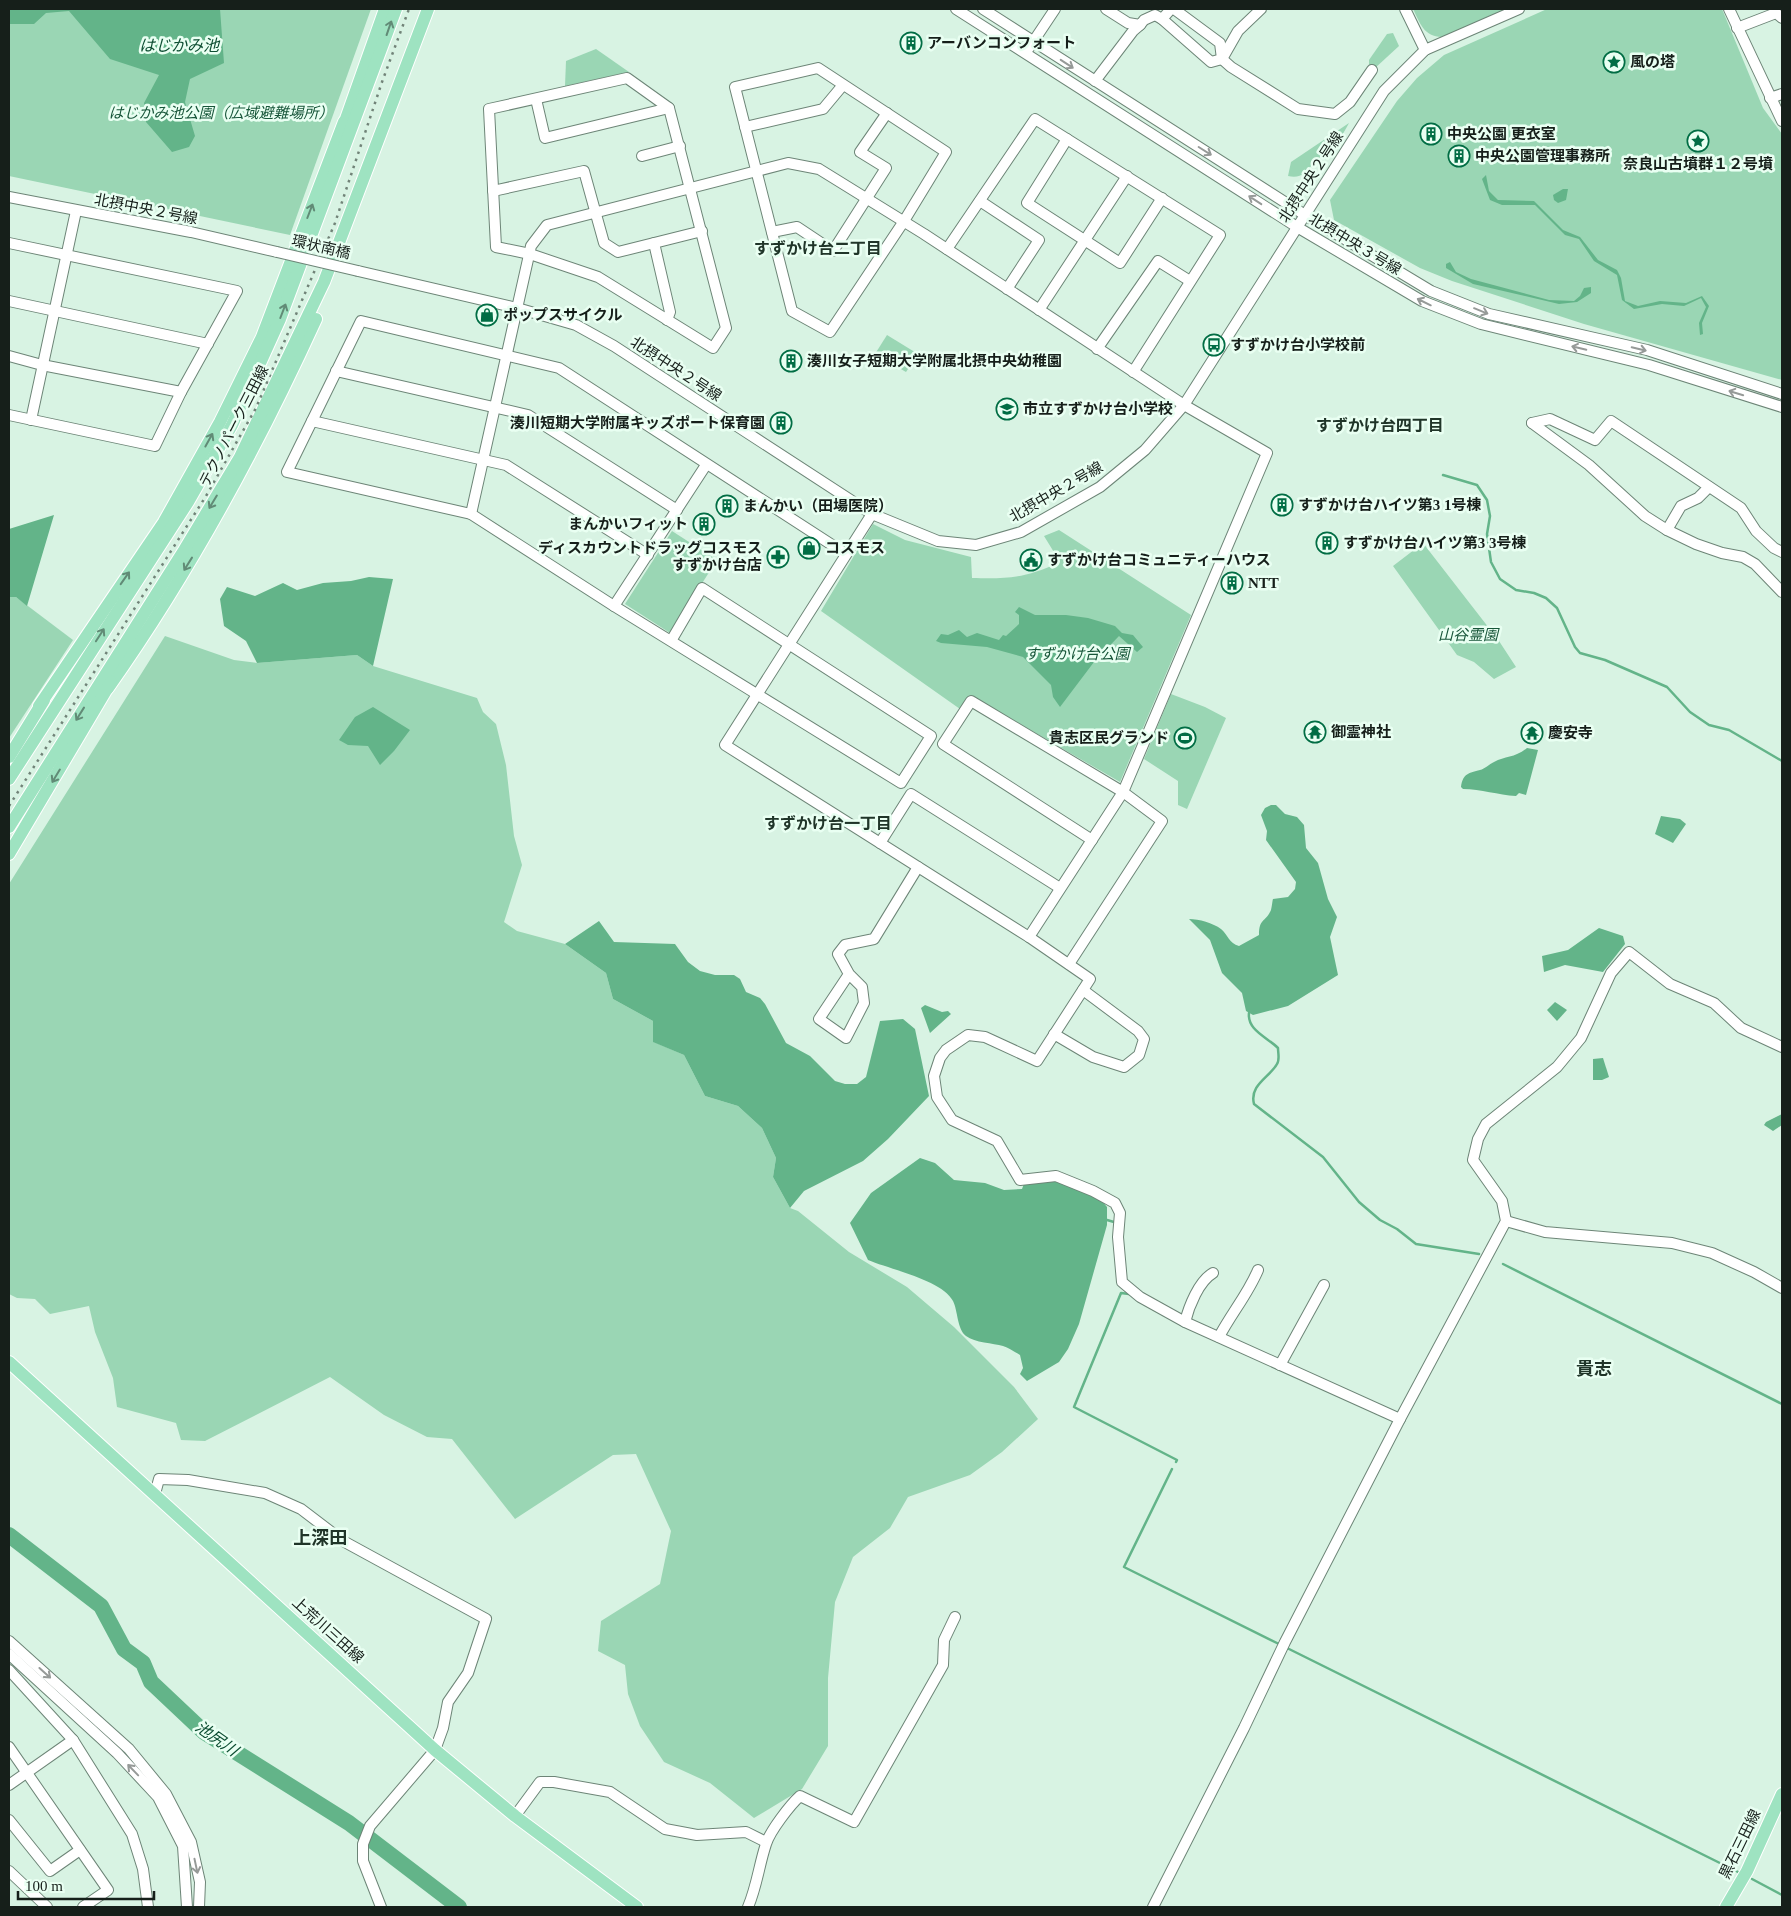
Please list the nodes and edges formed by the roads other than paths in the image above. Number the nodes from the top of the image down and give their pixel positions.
1 (385, 9) edge
2 (396, 9) edge
3 (428, 9) edge
4 (435, 9) edge
5 (956, 9) edge
6 (983, 9) edge
7 (1055, 9) edge
8 (1106, 9) edge
9 (1172, 9) edge
10 (1261, 9) edge
11 (1405, 9) edge
12 (1519, 9) edge
13 (1729, 9) edge
14 (1782, 18) edge
15 (1162, 19) junction
16 (1140, 25) junction
17 (1737, 28) junction
18 (1033, 42) junction
19 (1425, 50) junction
20 (1026, 53) junction
21 (1222, 59) junction
22 (1372, 70) dead end
23 (1095, 81) junction
24 (843, 85) junction
25 (397, 89) junction
26 (1782, 94) edge
27 (536, 98) junction
28 (1770, 98) junction
29 (669, 108) junction
30 (887, 113) junction
31 (1782, 121) edge
32 (344, 122) junction
33 (745, 127) junction
34 (1067, 139) junction
35 (680, 146) junction
36 (642, 156) dead end
37 (756, 171) junction
38 (1127, 176) junction
39 (691, 187) junction
40 (493, 191) junction
41 (9, 197) edge
42 (867, 198) junction
43 (1162, 198) junction
44 (980, 200) junction
45 (324, 205) junction
46 (76, 211) junction
47 (594, 213) junction
48 (1305, 215) junction
49 (904, 221) junction
50 (1297, 227) junction
51 (702, 231) junction
52 (772, 232) junction
53 (1085, 242) junction
54 (9, 243) edge
55 (654, 243) junction
56 (947, 249) junction
57 (277, 252) joint
58 (67, 254) junction
59 (530, 254) junction
60 (358, 271) joint
61 (1190, 281) junction
62 (1007, 289) junction
63 (9, 301) edge
64 (516, 308) junction
65 (1039, 310) junction
66 (54, 311) junction
67 (668, 320) junction
68 (208, 344) junction
69 (1097, 349) junction
70 (506, 354) junction
71 (9, 356) edge
72 (42, 365) junction
73 (336, 371) junction
74 (1133, 372) junction
75 (181, 392) junction
76 (1782, 394) edge
77 (1184, 405) junction
78 (495, 406) junction
79 (1782, 407) edge
80 (9, 415) edge
81 (31, 420) junction
82 (312, 421) junction
83 (483, 459) junction
84 (706, 465) junction
85 (1709, 487) junction
86 (677, 510) junction
87 (471, 514) junction
88 (872, 514) junction
89 (1667, 530) junction
90 (1782, 552) edge
91 (846, 554) junction
92 (648, 555) junction
93 (168, 576) junction
94 (1782, 592) edge
95 (614, 606) junction
96 (670, 641) junction
97 (790, 643) junction
98 (83, 660) junction
99 (108, 688) junction
100 (756, 694) junction
101 (39, 706) junction
102 (9, 757) edge
103 (9, 779) edge
104 (1123, 792) junction
105 (9, 827) edge
106 (1092, 840) junction
107 (880, 843) junction
108 (9, 854) edge
109 (918, 867) junction
110 (1060, 888) junction
111 (1029, 937) junction
112 (1069, 964) junction
113 (848, 974) junction
114 (1083, 990) junction
115 (1054, 1034) junction
116 (1782, 1048) edge
117 (1506, 1222) junction
118 (1258, 1270) dead end
119 (1214, 1273) dead end
120 (1324, 1285) dead end
121 (1782, 1288) edge
122 (1185, 1322) junction
123 (1219, 1337) junction
124 (9, 1362) edge
125 (1280, 1365) junction
126 (1400, 1419) junction
127 (155, 1494) junction
128 (955, 1617) dead end
129 (9, 1640) edge
130 (9, 1654) edge
131 (9, 1670) edge
132 (73, 1740) junction
133 (9, 1747) edge
134 (435, 1750) junction
135 (28, 1773) junction
136 (9, 1785) edge
137 (1782, 1794) edge
138 (515, 1816) junction
139 (9, 1820) edge
140 (766, 1842) junction
141 (80, 1850) junction
142 (9, 1872) edge
143 (47, 1907) edge
144 (84, 1907) edge
145 (148, 1907) edge
146 (187, 1907) edge
147 (199, 1907) edge
148 (381, 1907) edge
149 (637, 1907) edge
150 (748, 1907) edge
151 (1153, 1907) edge
152 (1726, 1907) edge

1 - 32 main road
45 -> 2 main road, テクノパーク三田線
3 - 25 main road, テクノパーク三田線
4 - 25 main road
4 -> 99 main road
5 - 20 street, 北摂中央３号線
6 - 18 street, 北摂中央３号線
7 - 18 street
8 - 16 street
9 - 15 street
9 - 21 street
10 - 21 street
11 - 19 street
12 - 19 street, 北摂中央２号線
13 - 17 street
14 - 17 street
15 - 16 street
15 - 21 street
16 - 23 street
17 - 28 street
18 - 20 street
18 -> 23 street, 北摂中央３号線
19 - 48 street, 北摂中央２号線
50 -> 20 street, 北摂中央３号線
21 - 22 street
23 -> 48 street, 北摂中央３号線
24 - 30 street
24 - 33 street
24 - 33 street
25 -> 93 main road, テクノパーク三田線
26 - 28 street
27 - 29 street
27 - 29 street
27 - 40 street
28 - 31 street
29 - 35 street
30 - 42 street
30 - 49 street
32 - 45 main road
101 -> 32 main road
33 - 37 street
34 - 38 street
34 - 44 street
34 - 53 street
35 - 36 street
35 - 39 street
37 - 39 street
37 - 42 street
37 - 52 street
38 - 43 street
38 - 53 street
39 - 47 street
39 - 51 street
40 - 47 street
40 - 59 street
41 - 46 street, 北摂中央２号線
42 - 49 street
42 - 52 street
43 - 53 street
43 - 61 street
44 - 56 street
44 - 62 street
98 -> 45 main road, テクノパーク三田線
46 - 57 street, 北摂中央２号線
46 - 58 street
47 - 55 street
47 - 59 street
48 - 50 street, 北摂中央２号線
48 -> 76 street, 北摂中央３号線
49 - 52 street
49 - 56 street
50 - 77 street, 北摂中央２号線
79 -> 50 street, 北摂中央３号線
51 - 55 street
51 - 67 street
53 - 65 street
54 - 58 street
55 - 67 street
56 - 62 street
57 - 60 street, 環状南橋, bridge
58 - 66 street
58 - 68 street
59 - 64 street
59 - 67 street
60 - 64 street, 北摂中央２号線
61 - 69 street
61 - 74 street
62 - 65 street
63 - 66 street
64 - 70 street
64 - 88 street, 北摂中央２号線
65 - 69 street
66 - 68 street
66 - 72 street
68 - 75 street
69 - 74 street
70 - 73 street
70 - 78 street
70 - 84 street
71 - 72 street
72 - 75 street
72 - 81 street
73 - 78 street
73 - 82 street
74 - 77 street
75 - 81 street
77 - 88 street, 北摂中央２号線
77 - 104 street
78 - 83 street
78 - 86 street
80 - 81 street
82 - 83 street
82 - 87 street
83 - 87 street
83 - 92 street
84 - 86 street
84 - 91 street
85 - 89 street
85 - 89 street
85 - 90 street
86 - 92 street
87 - 95 street
88 - 91 street
89 - 94 street
91 - 97 street
92 - 95 street
93 - 99 main road
93 -> 105 main road, テクノパーク三田線
95 - 96 street
96 - 97 street
96 - 100 street
97 - 100 street
97 - 100 street
98 - 101 main road
98 - 103 main road, テクノパーク三田線
99 -> 108 main road
100 - 107 street
101 - 102 main road
104 - 106 street
104 - 106 street
104 - 112 street
106 - 110 street
107 - 109 street
107 - 110 street
109 - 111 street
109 - 113 street
110 - 111 street
111 - 112 street
112 - 114 street
113 - 113 street
114 - 115 street
114 - 115 street
115 - 122 street
116 - 117 street
117 - 121 street
117 - 126 street
118 - 123 street
119 - 122 street
120 - 125 street
122 - 123 street
123 - 125 street
124 - 127 main road, 上荒川三田線
125 - 126 street
126 - 151 street
127 - 134 main road, 上荒川三田線
127 - 134 street
128 - 140 street
129 -> 147 street
146 -> 130 street
131 - 132 street
132 - 135 street
132 - 145 street
133 - 135 street
134 - 138 main road, 上荒川三田線
134 - 148 street
135 - 136 street
135 - 141 street
137 - 152 main road, 黒石三田線
138 - 140 street
138 - 149 main road, 上荒川三田線
139 - 141 street
140 - 150 street
141 - 144 street
142 - 143 street

